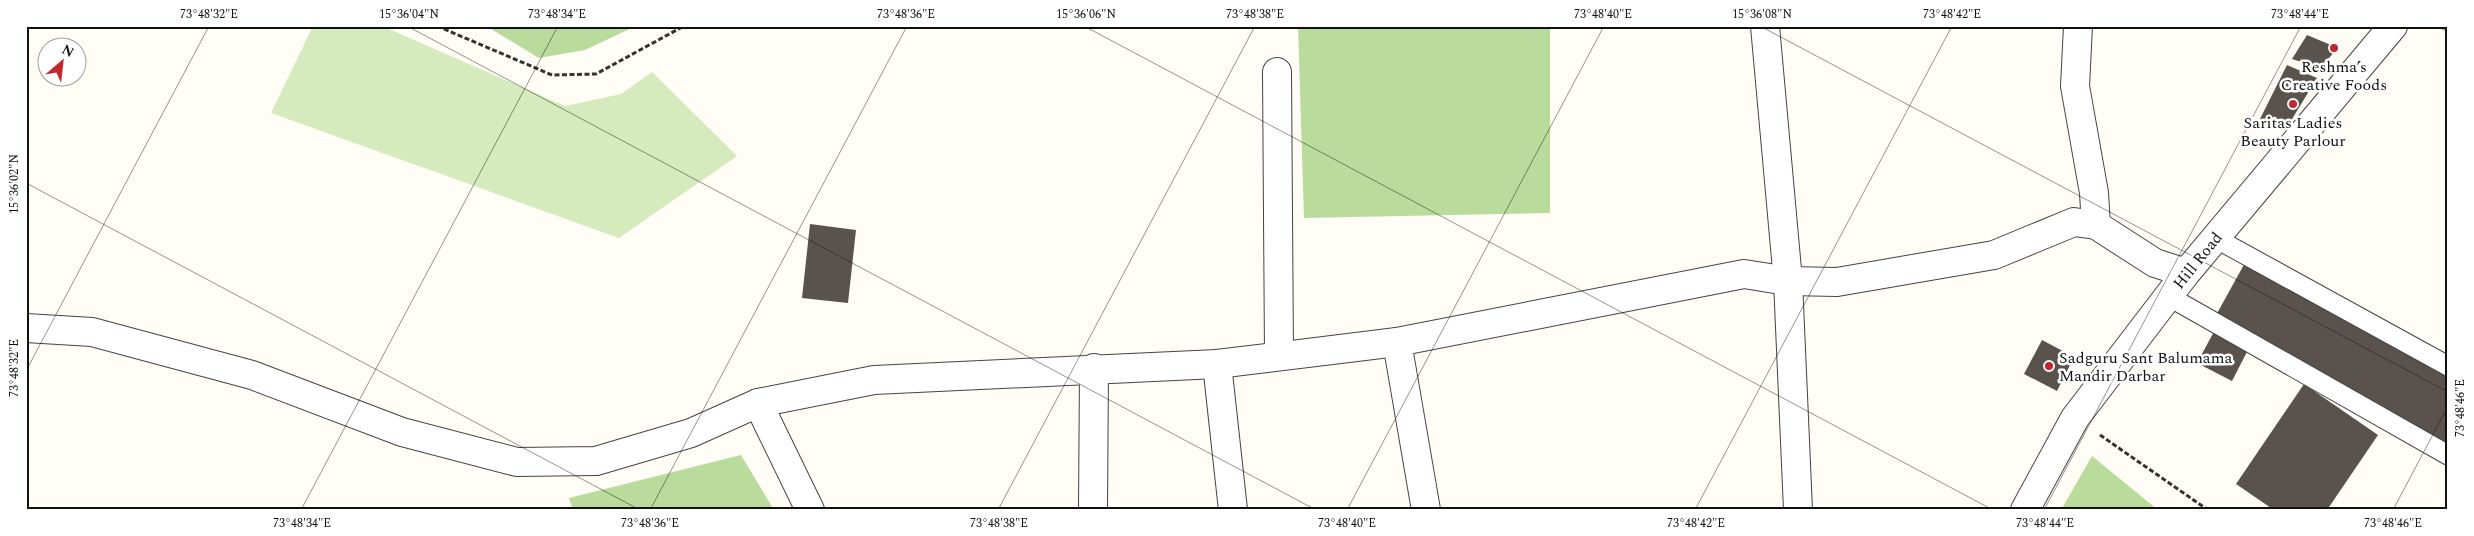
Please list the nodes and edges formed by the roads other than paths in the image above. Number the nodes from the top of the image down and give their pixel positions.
1 (1765, 26) edge
2 (2078, 26) edge
3 (2393, 26) edge
4 (1276, 72) dead end
5 (2096, 225) junction
6 (2215, 238) junction
7 (2186, 273) junction
8 (1788, 281) junction
9 (2168, 296) junction
10 (26, 328) edge
11 (1397, 342) junction
12 (1279, 356) junction
13 (1217, 364) junction
14 (2448, 366) edge
15 (1094, 368) junction
16 (758, 403) junction
17 (2448, 455) edge
18 (810, 510) edge
19 (1093, 510) edge
20 (1233, 510) edge
21 (1426, 510) edge
22 (1798, 510) edge
23 (2025, 510) edge

1 - 8 street
2 - 5 street
3 - 6 street, Hill Road
4 - 12 street
5 - 7 street
5 - 8 street
6 - 7 street, Hill Road
6 - 14 lane
7 - 9 street, Hill Road
8 - 11 street
8 - 22 street
9 - 17 lane
9 - 23 street, Hill Road
10 - 16 street
11 - 12 street
11 - 21 street
12 - 13 street
13 - 15 street
13 - 20 street
15 - 16 street
15 - 19 street
16 - 18 street

